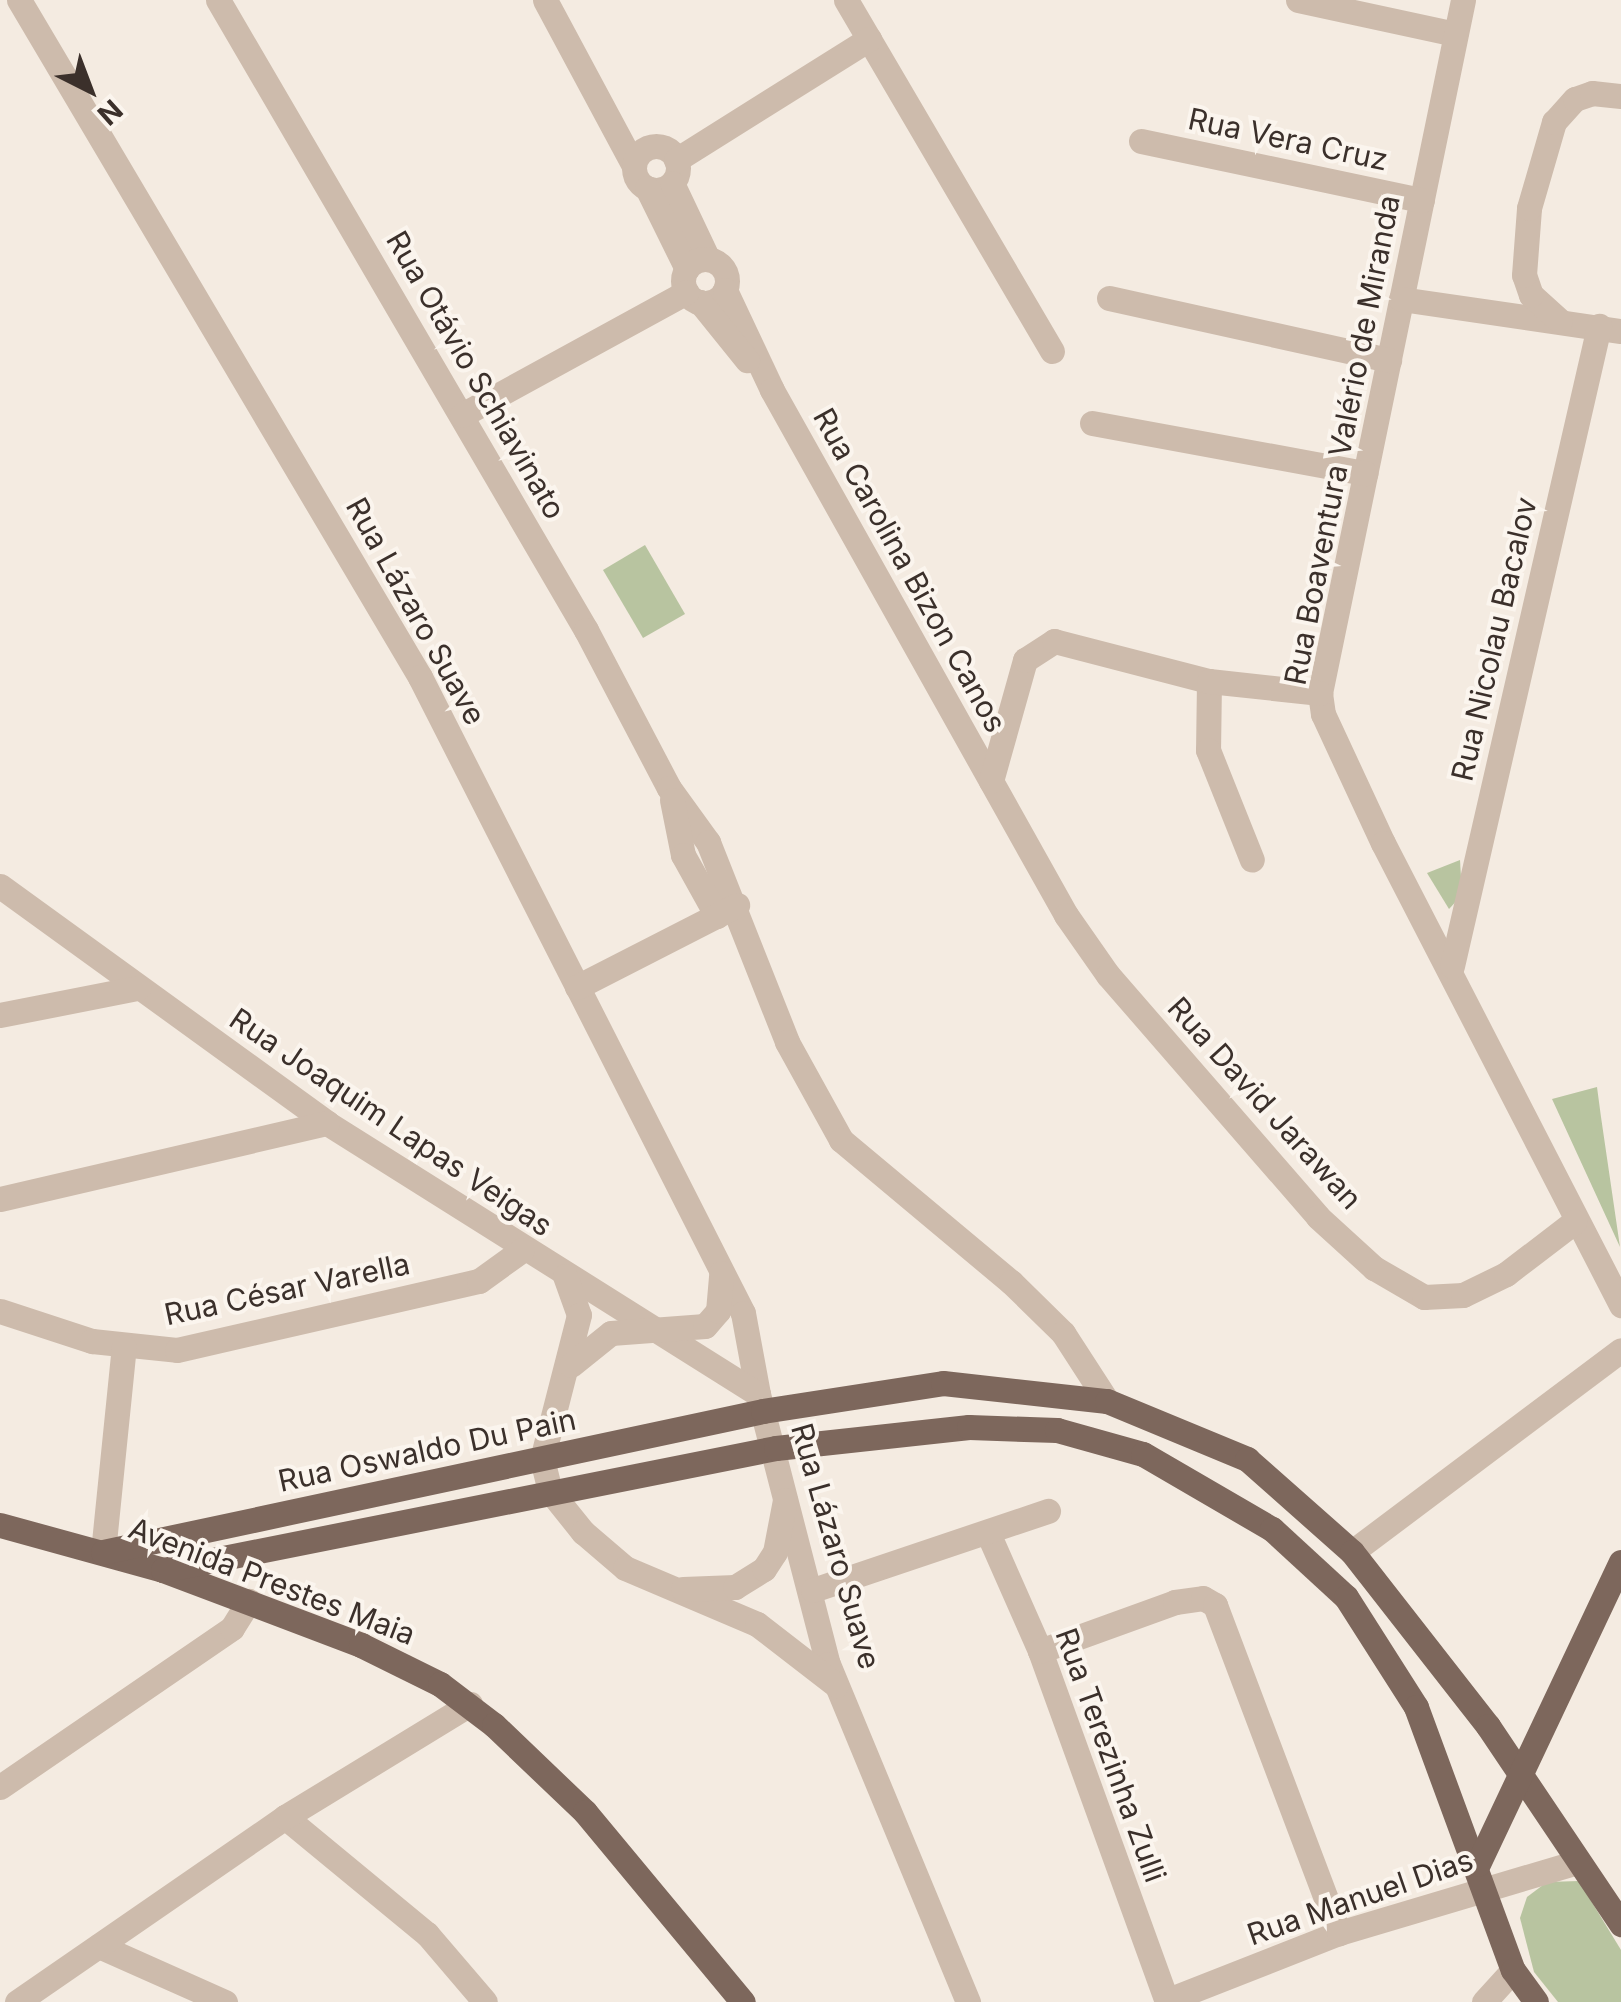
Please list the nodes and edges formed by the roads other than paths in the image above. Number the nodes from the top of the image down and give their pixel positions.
1 (19, 0) edge
2 (218, 0) edge
3 (546, 0) edge
4 (846, 0) edge
5 (1298, 0) edge
6 (1463, 0) edge
7 (1455, 34) junction
8 (869, 39) junction
9 (592, 78) junction
10 (1614, 95) edge
11 (1141, 142) dead end
12 (657, 174) junction
13 (1422, 200) junction
14 (695, 280) junction
15 (725, 290) junction
16 (1109, 298) dead end
17 (1402, 300) junction
18 (1560, 321) junction
19 (1610, 329) edge
20 (1052, 351) dead end
21 (1389, 360) junction
22 (772, 390) junction
23 (462, 416) junction
24 (1092, 422) dead end
25 (1365, 473) junction
26 (1209, 680) junction
27 (1320, 693) junction
28 (991, 782) junction
29 (1252, 860) dead end
30 (0, 886) edge
31 (727, 910) junction
32 (1452, 966) junction
33 (577, 987) junction
34 (138, 988) junction
35 (0, 1016) edge
36 (327, 1123) junction
37 (0, 1199) edge
38 (1574, 1222) junction
39 (522, 1250) junction
40 (721, 1273) junction
41 (565, 1276) junction
42 (1621, 1305) edge
43 (0, 1312) edge
44 (648, 1326) junction
45 (124, 1347) junction
46 (1621, 1350) edge
47 (568, 1369) junction
48 (1108, 1401) junction
49 (760, 1403) junction
50 (776, 1448) junction
51 (542, 1459) junction
52 (786, 1488) junction
53 (550, 1491) junction
54 (1048, 1511) dead end
55 (988, 1533) junction
56 (5, 1534) edge
57 (104, 1552) junction
58 (1352, 1552) junction
59 (1621, 1562) edge
60 (164, 1570) junction
61 (673, 1589) junction
62 (813, 1590) junction
63 (249, 1601) junction
64 (1040, 1652) junction
65 (842, 1689) junction
66 (470, 1704) junction
67 (1519, 1776) junction
68 (0, 1787) edge
69 (285, 1817) junction
70 (1576, 1862) junction
71 (1478, 1864) junction
72 (1487, 1889) junction
73 (1621, 1924) edge
74 (1339, 1933) junction
75 (99, 1946) junction
76 (1513, 1970) junction
77 (17, 2002) edge
78 (225, 2002) edge
79 (485, 2002) edge
80 (743, 2002) edge
81 (968, 2002) edge
82 (1167, 2002) edge
83 (1484, 2002) edge
84 (1536, 2002) edge

1 - 33 street, Rua Lázaro Suave
2 - 23 street, Rua Otávio Schiavinato
3 - 9 street, Rua Carolina Bizon Canos
4 - 8 street
5 - 7 street
6 - 7 street, Rua Boaventura Valério de Miranda
7 - 13 street, Rua Boaventura Valério de Miranda
8 - 12 street
8 - 20 street
9 - 12 street, Rua Carolina Bizon Canos
9 - 12 street, Rua Carolina Bizon Canos
10 - 18 street
11 - 13 street, Rua Vera Cruz
12 - 14 street, Rua Carolina Bizon Canos
13 - 17 street, Rua Boaventura Valério de Miranda
14 - 15 street
14 - 15 street, Rua Carolina Bizon Canos
14 - 22 street, Rua Carolina Bizon Canos
14 - 23 street
15 - 22 street, Rua Carolina Bizon Canos
16 - 21 street
17 - 18 street
17 - 21 street, Rua Boaventura Valério de Miranda
18 - 19 street
19 - 32 street, Rua Nicolau Bacalov
21 - 25 street, Rua Boaventura Valério de Miranda
22 - 28 street, Rua Carolina Bizon Canos
23 - 31 street, Rua Otávio Schiavinato
24 - 25 street
25 - 27 street, Rua Boaventura Valério de Miranda
26 - 27 street
26 - 28 street
26 - 29 street
27 - 32 street, Rua Boaventura Valério de Miranda
28 - 38 street, Rua David Jarawan
30 - 34 street, Rua Joaquim Lapas Veigas
31 - 33 street
31 - 48 street, Rua Otávio Schiavinato
32 - 38 street, Rua Boaventura Valério de Miranda
33 - 40 street, Rua Lázaro Suave
34 - 35 street
34 - 36 street, Rua Joaquim Lapas Veigas
36 - 37 street
36 - 39 street, Rua Joaquim Lapas Veigas
38 - 42 street, Rua Boaventura Valério de Miranda
39 - 41 street, Rua Joaquim Lapas Veigas
39 - 45 street, Rua César Varella
40 - 44 street
40 - 49 street, Rua Lázaro Suave
41 - 44 street, Rua Joaquim Lapas Veigas
41 - 47 street
43 - 45 street, Rua César Varella
44 - 47 street
44 - 49 street, Rua Joaquim Lapas Veigas
45 - 57 street
46 - 58 street
47 - 51 street
48 - 49 main road, Rua Oswaldo Du Pain
48 - 58 main road, Rua Oswaldo Du Pain
49 - 50 street, Rua Lázaro Suave
49 - 51 main road, Rua Oswaldo Du Pain
50 - 52 street, Rua Lázaro Suave
50 - 53 main road
50 - 71 main road
51 - 53 street
51 - 57 main road, Rua Oswaldo Du Pain
52 - 61 street
52 - 62 street, Rua Lázaro Suave
53 - 60 main road
53 - 61 street
54 - 55 street
55 - 62 street
55 - 64 street, Rua Terezinha Zulli
56 - 57 main road, Avenida Prestes Maia
57 - 60 main road, Avenida Prestes Maia
58 - 67 main road, Rua Oswaldo Du Pain
59 - 67 main road
60 - 63 main road, Avenida Prestes Maia
61 - 65 street
62 - 65 street, Rua Lázaro Suave
63 - 66 main road, Avenida Prestes Maia
63 - 68 street
64 - 74 street
64 - 82 street, Rua Terezinha Zulli
65 - 81 street, Rua Lázaro Suave
66 - 69 street
66 - 80 main road, Avenida Prestes Maia
67 - 70 main road, Rua Oswaldo Du Pain
67 - 71 main road
69 - 75 street
69 - 79 street
70 - 72 street, Rua Manuel Dias
70 - 73 main road, Rua Oswaldo Du Pain
71 - 72 main road
72 - 74 street, Rua Manuel Dias
72 - 76 main road
74 - 82 street, Rua Manuel Dias
75 - 77 street
75 - 78 street
76 - 83 street
76 - 84 main road

